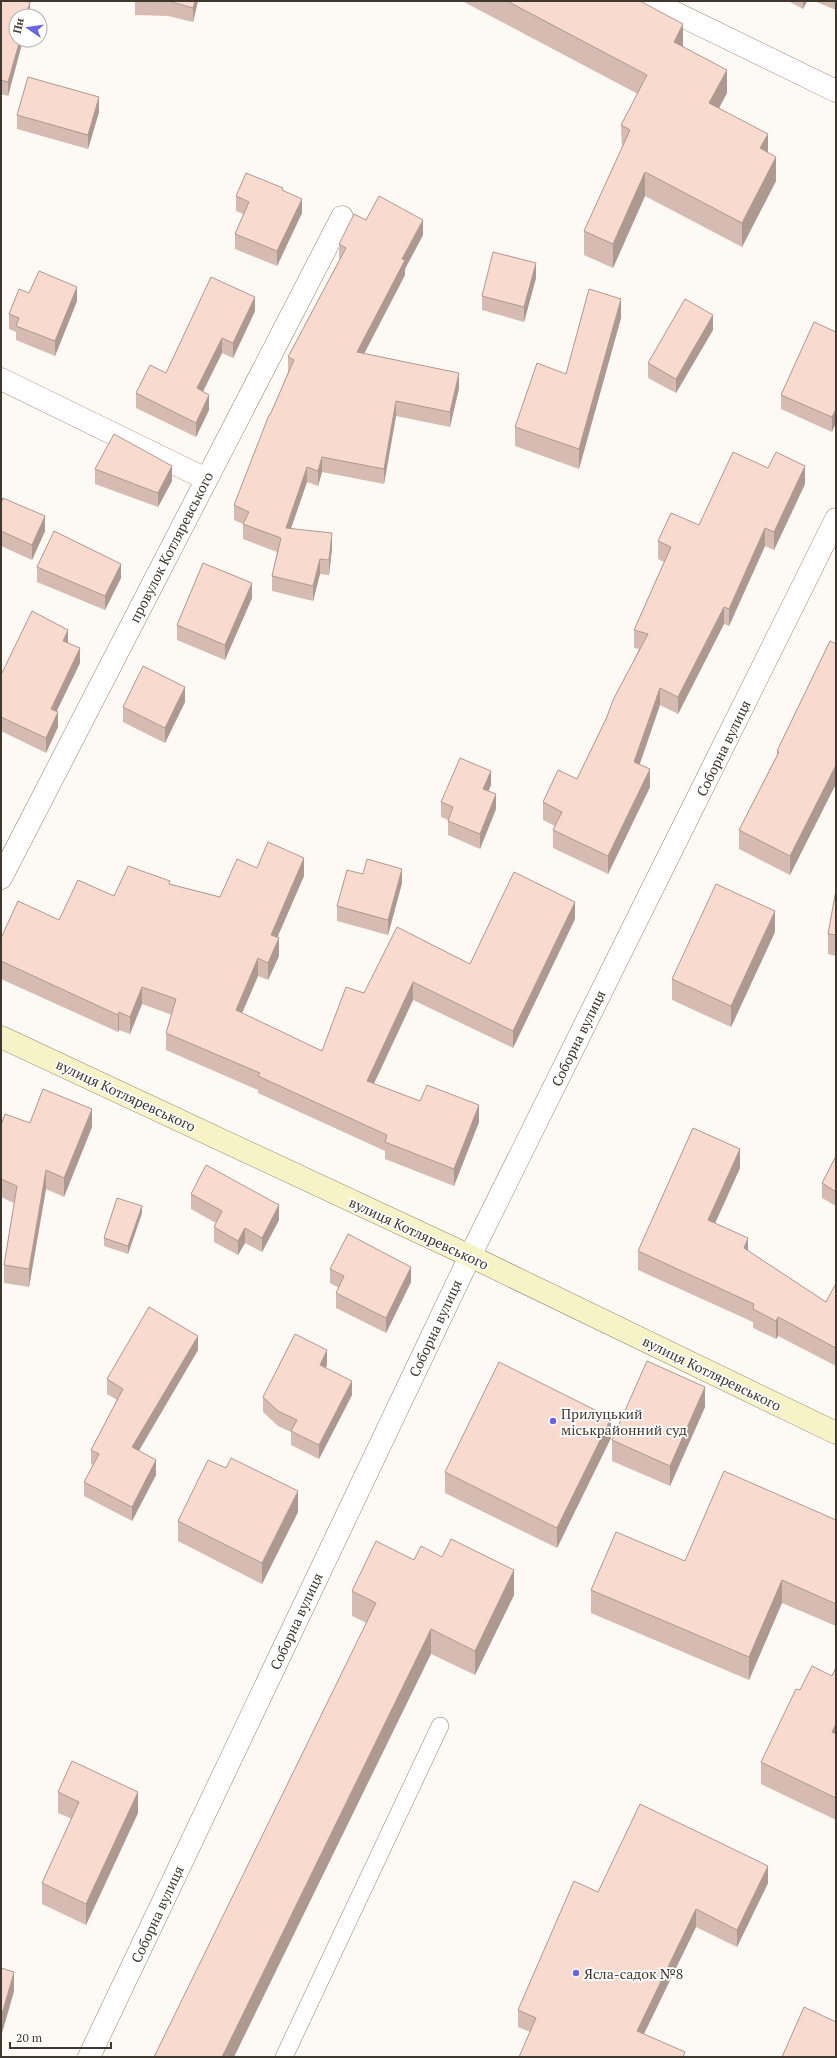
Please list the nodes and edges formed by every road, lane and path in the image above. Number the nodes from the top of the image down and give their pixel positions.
1 (651, 1) edge
2 (836, 91) edge
3 (342, 217) dead end
4 (1, 379) edge
5 (206, 479) junction
6 (836, 519) edge
7 (1, 878) edge
8 (1, 1036) edge
9 (470, 1256) junction
10 (836, 1433) edge
11 (440, 1726) dead end
12 (88, 2057) edge
13 (284, 2057) edge

1 - 2 street
3 - 5 street, провулок Котляревського
4 - 5 street
5 - 7 street, провулок Котляревського
6 - 9 street, Соборна вулиця
8 - 9 main road, вулиця Котляревського
9 - 10 main road, вулиця Котляревського
9 - 12 street, Соборна вулиця
11 - 13 lane

